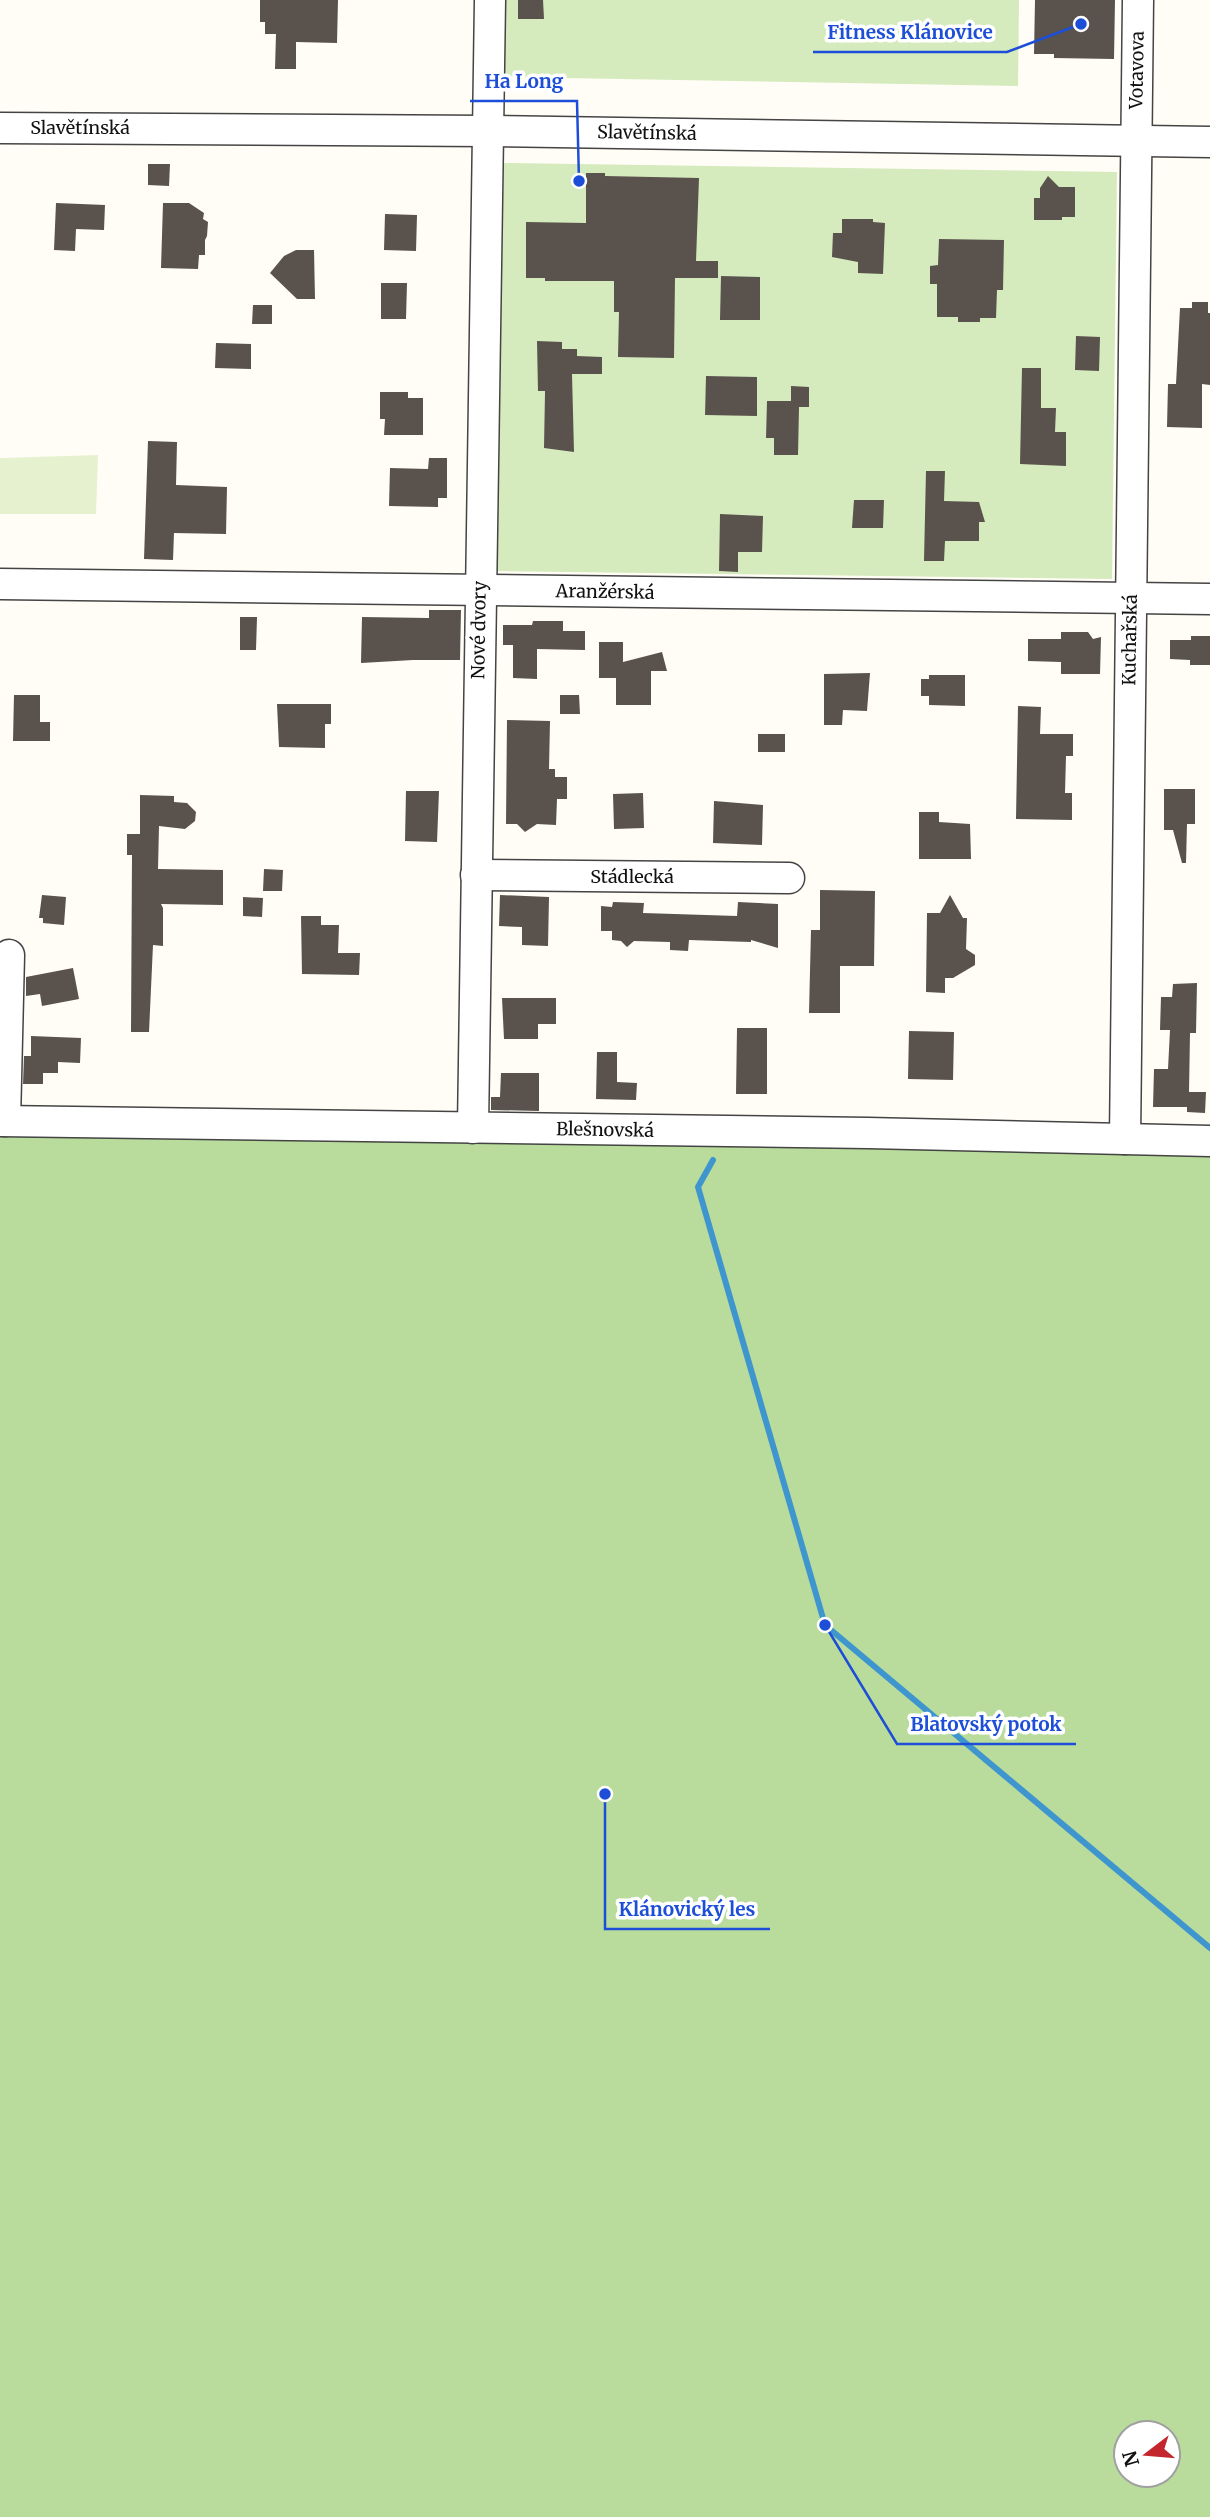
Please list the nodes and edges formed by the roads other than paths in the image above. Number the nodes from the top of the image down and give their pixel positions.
1 (490, 0) edge
2 (1138, 0) edge
3 (0, 128) edge
4 (488, 131) junction
5 (1137, 141) junction
6 (1210, 142) edge
7 (0, 584) edge
8 (480, 590) junction
9 (1131, 599) junction
10 (1210, 599) edge
11 (476, 876) junction
12 (789, 877) dead end
13 (9, 955) dead end
14 (3, 1121) edge
15 (473, 1128) junction
16 (1125, 1139) junction
17 (1210, 1141) edge

1 - 4 street, Nové dvory
2 - 5 street, Votavova
3 - 4 street, Slavětínská
4 - 5 street, Slavětínská
4 - 8 street, Nové dvory
5 - 6 street, Slavětínská
5 - 9 street, Kuchařská
7 - 8 street, Aranžérská
8 - 9 street, Aranžérská
8 - 11 street, Nové dvory
9 - 10 street, Aranžérská
9 - 16 street, Kuchařská
11 - 12 street, Stádlecká
11 - 15 street, Nové dvory
13 - 14 street
14 - 15 street, Blešnovská
15 - 16 street, Blešnovská
16 - 17 street, Blešnovská

